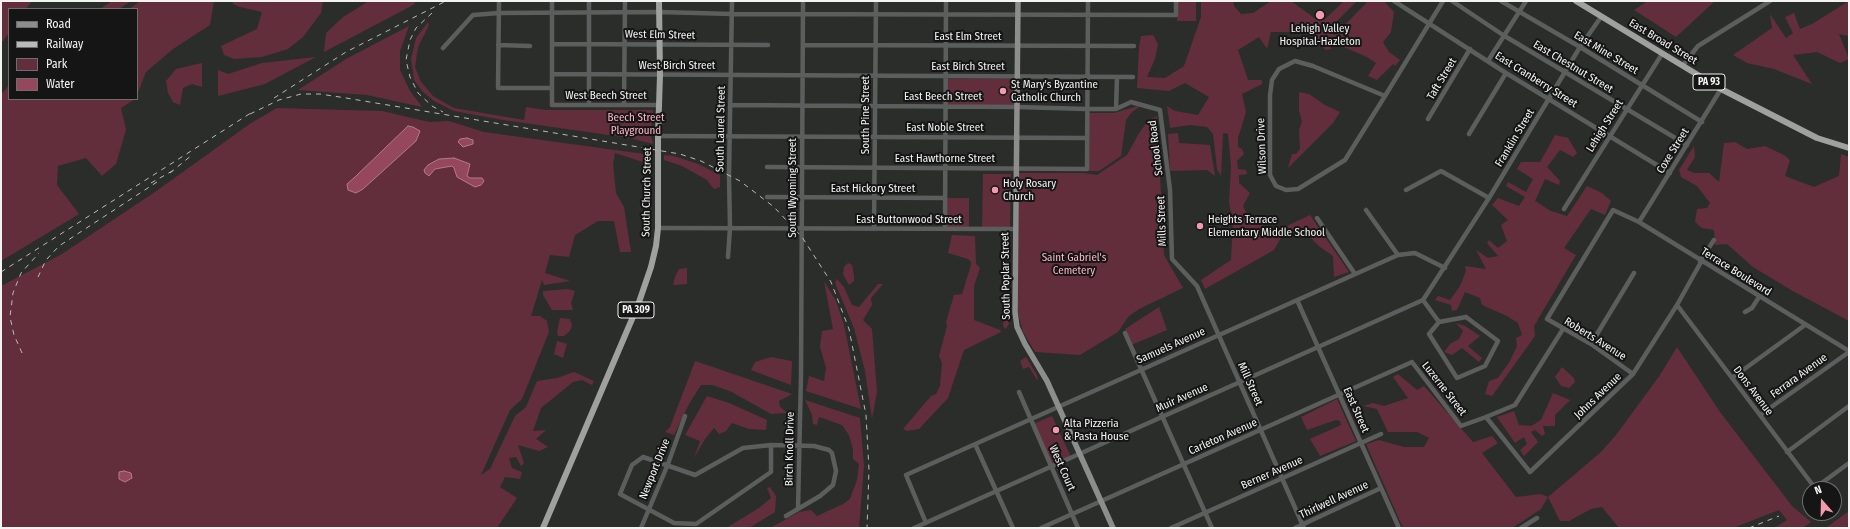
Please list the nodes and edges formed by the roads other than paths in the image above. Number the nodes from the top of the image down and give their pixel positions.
1 (499, 1) edge
2 (552, 1) edge
3 (589, 1) edge
4 (625, 1) edge
5 (659, 1) edge
6 (732, 1) edge
7 (803, 1) edge
8 (876, 1) edge
9 (946, 1) edge
10 (1018, 1) edge
11 (1088, 1) edge
12 (1176, 1) edge
13 (1394, 1) edge
14 (1443, 1) edge
15 (1452, 1) edge
16 (1501, 1) edge
17 (1526, 1) edge
18 (1576, 1) edge
19 (1770, 1) edge
20 (552, 12) junction
21 (660, 12) junction
22 (1518, 12) junction
23 (499, 13) junction
24 (589, 13) junction
25 (625, 13) junction
26 (732, 14) junction
27 (803, 14) junction
28 (876, 14) junction
29 (946, 14) junction
30 (1018, 15) junction
31 (1088, 15) junction
32 (1601, 17) junction
33 (1429, 24) junction
34 (1503, 35) junction
35 (552, 44) junction
36 (590, 44) junction
37 (624, 44) junction
38 (660, 44) junction
39 (732, 44) junction
40 (498, 45) junction
41 (768, 45) dead end
42 (803, 45) junction
43 (876, 45) junction
44 (530, 46) dead end
45 (946, 46) junction
46 (1018, 46) junction
47 (1088, 46) junction
48 (1134, 46) dead end
49 (1580, 47) junction
50 (443, 48) dead end
51 (1470, 49) junction
52 (1662, 54) junction
53 (1488, 61) junction
54 (1683, 65) junction
55 (1566, 72) junction
56 (1506, 73) junction
57 (552, 74) junction
58 (590, 75) junction
59 (624, 75) junction
60 (660, 75) junction
61 (731, 75) junction
62 (803, 76) junction
63 (875, 76) junction
64 (946, 76) junction
65 (1017, 76) junction
66 (1088, 77) junction
67 (1117, 77) junction
68 (1133, 77) dead end
69 (1641, 85) junction
70 (552, 88) junction
71 (1721, 89) junction
72 (1385, 96) junction
73 (1549, 98) junction
74 (1131, 102) joint
75 (590, 105) junction
76 (624, 105) junction
77 (660, 105) junction
78 (731, 105) junction
79 (802, 106) junction
80 (875, 106) junction
81 (946, 106) junction
82 (1017, 107) junction
83 (1087, 109) junction
84 (1116, 109) junction
85 (1627, 110) junction
86 (1428, 119) dead end
87 (1702, 122) junction
88 (1469, 134) dead end
89 (658, 136) junction
90 (731, 136) junction
91 (1610, 136) junction
92 (802, 137) junction
93 (875, 137) junction
94 (945, 137) junction
95 (1017, 138) junction
96 (1087, 138) junction
97 (1686, 145) junction
98 (1849, 148) edge
99 (767, 167) dead end
100 (802, 168) junction
101 (875, 168) junction
102 (945, 168) junction
103 (1016, 168) junction
104 (1670, 173) junction
105 (1170, 190) joint
106 (1406, 190) dead end
107 (767, 197) dead end
108 (802, 197) junction
109 (874, 198) junction
110 (945, 198) junction
111 (1489, 198) junction
112 (1564, 209) dead end
113 (1366, 210) dead end
114 (1317, 218) dead end
115 (1639, 222) junction
116 (658, 228) junction
117 (730, 228) junction
118 (802, 228) junction
119 (874, 229) junction
120 (945, 229) junction
121 (1016, 229) junction
122 (1714, 240) dead end
123 (1398, 255) junction
124 (728, 257) dead end
125 (1701, 262) junction
126 (1445, 268) junction
127 (1634, 273) dead end
128 (1355, 274) junction
129 (1759, 297) junction
130 (1297, 300) junction
131 (1423, 300) junction
132 (1677, 306) junction
133 (1209, 312) joint
134 (1745, 312) dead end
135 (1547, 319) joint
136 (1440, 322) junction
137 (1805, 325) junction
138 (1562, 329) junction
139 (1125, 333) dead end
140 (1219, 335) junction
141 (1591, 344) junction
142 (1318, 347) junction
143 (1849, 351) edge
144 (1412, 362) joint
145 (1141, 370) junction
146 (1633, 374) junction
147 (801, 375) joint
148 (1732, 378) junction
149 (1240, 382) junction
150 (1019, 392) dead end
151 (1340, 395) junction
152 (1849, 406) edge
153 (1058, 407) junction
154 (1760, 415) junction
155 (685, 416) dead end
156 (1162, 417) junction
157 (1486, 417) junction
158 (1030, 419) junction
159 (1261, 430) junction
160 (1381, 434) dead end
161 (1361, 443) junction
162 (976, 444) junction
163 (771, 445) junction
164 (798, 446) junction
165 (1787, 452) junction
166 (1079, 454) junction
167 (1849, 463) edge
168 (668, 464) junction
169 (1184, 465) junction
170 (1051, 466) junction
171 (1282, 478) junction
172 (1810, 481) edge
173 (1825, 481) edge
174 (1381, 488) junction
175 (997, 491) junction
176 (1101, 501) junction
177 (798, 508) junction
178 (649, 510) junction
179 (1205, 513) junction
180 (1072, 514) junction
181 (786, 516) dead end
182 (1536, 518) dead end
183 (926, 523) junction
184 (1303, 526) edge
185 (543, 528) edge
186 (641, 528) edge
187 (914, 528) edge
188 (1013, 528) edge
189 (1041, 528) edge
190 (1078, 528) edge
191 (1113, 528) edge
192 (1171, 528) edge
193 (1212, 528) edge
194 (1294, 528) edge
195 (1399, 528) edge
196 (1521, 528) edge

1 - 23 street
2 - 20 street
3 - 24 street
4 - 25 street
5 - 21 highway, South Church Street / PA 309
6 - 26 street, South Laurel Street
7 - 27 street, South Wyoming Street
8 - 28 street, South Pine Street
9 - 29 street
10 - 30 main road, South Poplar Street
11 - 31 street
12 - 31 street
13 - 33 street, East Cranberry Street
14 - 33 street, Wilson Drive
15 - 34 street, East Chestnut Street
16 - 22 street, East Mine Street
17 - 22 street
18 - 32 highway, East Broad Street / PA 93
19 - 54 street
20 - 23 street
20 - 24 street
20 - 35 street
21 - 25 street
21 - 26 street
21 - 38 highway, South Church Street / PA 309
22 - 34 street
22 - 49 street, East Mine Street
23 - 40 street
23 - 50 street
24 - 25 street
24 - 36 street
25 - 37 street
26 - 27 street
26 - 39 street, South Laurel Street
27 - 28 street
27 - 42 street, South Wyoming Street
28 - 29 street
28 - 43 street, South Pine Street
29 - 30 street
29 - 45 street
30 - 31 street
30 - 46 main road, South Poplar Street
31 - 47 street
32 - 49 street, Franklin Street
32 - 52 highway, East Broad Street / PA 93
33 - 51 street, East Cranberry Street
33 - 72 street, Wilson Drive
34 - 53 street
34 - 55 street, East Chestnut Street
35 - 36 street, West Elm Street
35 - 57 street
36 - 37 street, West Elm Street
36 - 58 street
37 - 38 street, West Elm Street
37 - 59 street
38 - 39 street, West Elm Street
38 - 60 highway, South Church Street / PA 309
39 - 41 street, West Elm Street
39 - 61 street, South Laurel Street
40 - 44 street
40 - 70 street
42 - 43 street, East Elm Street
42 - 62 street, South Wyoming Street
43 - 45 street, East Elm Street
43 - 63 street, South Pine Street
45 - 46 street, East Elm Street
45 - 64 street
46 - 47 street, East Elm Street
46 - 65 main road, South Poplar Street
47 - 48 street, East Elm Street
47 - 66 street
49 - 55 street, Franklin Street
49 - 69 street, East Mine Street
51 - 53 street, East Cranberry Street
51 - 86 street, Taft Street
52 - 54 highway, East Broad Street / PA 93
52 - 69 street, Lehigh Street
53 - 56 street, East Cranberry Street
54 - 71 highway, East Broad Street / PA 93
55 - 73 street, Franklin Street
55 - 85 street, East Chestnut Street
56 - 73 street, East Cranberry Street
56 - 88 street
57 - 58 street, West Birch Street
57 - 70 street
58 - 59 street, West Birch Street
58 - 75 street
59 - 60 street, West Birch Street
59 - 76 street
60 - 61 street, West Birch Street
60 - 77 highway, South Church Street / PA 309
61 - 62 street, West Birch Street
61 - 78 street, South Laurel Street
62 - 63 street, East Birch Street
62 - 79 street, South Wyoming Street
63 - 64 street, East Birch Street
63 - 80 street, South Pine Street
64 - 65 street, East Birch Street
64 - 81 street
65 - 66 street, East Birch Street
65 - 82 main road, South Poplar Street
66 - 67 street, East Birch Street
66 - 83 street
67 - 68 street, East Birch Street
67 - 84 street
69 - 85 street, Lehigh Street
69 - 87 street, East Mine Street
70 - 75 street, West Beech Street
71 - 87 street, Coxe Street
71 - 98 highway, East Broad Street / PA 93
72 - 72 street, Wilson Drive
73 - 91 street, East Cranberry Street
73 - 111 street, Franklin Street
74 - 84 street, East Beech Street
74 - 105 street, School Road
75 - 76 street, West Beech Street
76 - 77 street, West Beech Street
77 - 89 highway, South Church Street / PA 309
78 - 79 street
78 - 90 street, South Laurel Street
79 - 80 street, East Beech Street
79 - 92 street, South Wyoming Street
80 - 81 street, East Beech Street
80 - 93 street, South Pine Street
81 - 82 street, East Beech Street
81 - 94 street
82 - 83 street, East Beech Street
82 - 95 main road, South Poplar Street
83 - 84 street, East Beech Street
83 - 96 street
85 - 91 street, Lehigh Street
85 - 97 street, East Chestnut Street
87 - 97 street, Coxe Street
89 - 90 street, East Noble Street
89 - 116 highway, South Church Street / PA 309
90 - 92 street, East Noble Street
90 - 117 street, South Laurel Street
91 - 104 street, East Cranberry Street
91 - 112 street, Lehigh Street
92 - 93 street, East Noble Street
92 - 100 street, South Wyoming Street
93 - 94 street, East Noble Street
93 - 101 street, South Pine Street
94 - 95 street, East Noble Street
94 - 102 street
95 - 96 street, East Noble Street
95 - 103 main road, South Poplar Street
96 - 103 street, East Hawthorne Street
97 - 104 street, Coxe Street
99 - 100 street, East Hawthorne Street
100 - 101 street, East Hawthorne Street
100 - 108 street, South Wyoming Street
101 - 102 street, East Hawthorne Street
101 - 109 street, South Pine Street
102 - 103 street, East Hawthorne Street
102 - 110 street
103 - 121 main road, South Poplar Street
104 - 115 street, Coxe Street
105 - 133 street, Mills Street
106 - 111 street
107 - 108 street, East Hickory Street
108 - 109 street, East Hickory Street
108 - 118 street, South Wyoming Street
109 - 110 street, East Hickory Street
109 - 119 street, South Pine Street
110 - 120 street
111 - 126 street, Franklin Street
113 - 123 street
114 - 128 street
115 - 125 street, Terrace Boulevard
115 - 135 street, Terrace Boulevard
116 - 117 street, East Buttonwood Street
116 - 185 highway, South Church Street / PA 309
117 - 118 street, East Buttonwood Street
117 - 124 street, South Laurel Street
118 - 119 street, East Buttonwood Street
118 - 147 street, South Wyoming Street
119 - 120 street, East Buttonwood Street
120 - 121 street, East Buttonwood Street
121 - 153 main road, South Poplar Street
122 - 125 street, Johns Avenue
123 - 126 street, Samuels Avenue
123 - 128 street, Samuels Avenue
125 - 129 street, Terrace Boulevard
125 - 132 street, Johns Avenue
126 - 131 street
127 - 141 street
128 - 130 street, Samuels Avenue
129 - 134 street
129 - 137 street, Terrace Boulevard
130 - 140 street, Samuels Avenue
130 - 142 street, East Street
131 - 136 street
131 - 142 street, Muir Avenue
132 - 146 street, Johns Avenue
132 - 148 street, Dons Avenue
133 - 140 street, Mill Street
135 - 138 street, Roberts Avenue
136 - 136 street
137 - 143 street, Terrace Boulevard
137 - 148 street
138 - 141 street, Roberts Avenue
138 - 157 street
139 - 145 street
140 - 145 street, Samuels Avenue
140 - 149 street, Mill Street
141 - 146 street, Roberts Avenue
142 - 149 street, Muir Avenue
142 - 151 street, East Street
143 - 154 street, Ferrara Avenue
144 - 151 street, Carleton Avenue
144 - 157 street, Luzerne Street
145 - 153 street, Samuels Avenue
145 - 156 street
146 - 157 street, Johns Avenue
147 - 164 street, Birch Knoll Drive
148 - 154 street, Dons Avenue
149 - 156 street, Muir Avenue
149 - 159 street, Mill Street
150 - 158 street, West Court
151 - 159 street, Carleton Avenue
151 - 161 street, East Street
152 - 165 street
153 - 158 street, Samuels Avenue
153 - 166 main road, South Poplar Street
154 - 165 street, Dons Avenue
155 - 168 street, Newport Drive
156 - 166 street, Muir Avenue
156 - 169 street
158 - 162 street, Samuels Avenue
158 - 170 street, West Court
159 - 169 street, Carleton Avenue
159 - 171 street, Mill Street
160 - 161 street, Berner Avenue
161 - 171 street, Berner Avenue
161 - 174 street, East Street
162 - 175 street
162 - 183 street, Samuels Avenue
163 - 164 street
163 - 168 street
163 - 178 street
164 - 177 street, Birch Knoll Drive
164 - 177 street
165 - 172 street, Dons Avenue
166 - 170 street, Muir Avenue
166 - 176 main road, South Poplar Street
167 - 173 street
168 - 178 street, Newport Drive
168 - 178 street
169 - 176 street, Carleton Avenue
169 - 179 street
170 - 175 street, Muir Avenue
170 - 180 street, West Court
171 - 179 street, Berner Avenue
171 - 184 street, Mill Street
174 - 184 street, Thirlwell Avenue
174 - 195 street, East Street
175 - 183 street, Muir Avenue
175 - 188 street
176 - 180 street, Carleton Avenue
176 - 191 main road, South Poplar Street
177 - 181 street
178 - 186 street, Newport Drive
179 - 192 street, Berner Avenue
179 - 193 street
180 - 189 street, Carleton Avenue
180 - 190 street, West Court
182 - 196 street
183 - 187 street, Muir Avenue
184 - 194 street, Thirlwell Avenue

